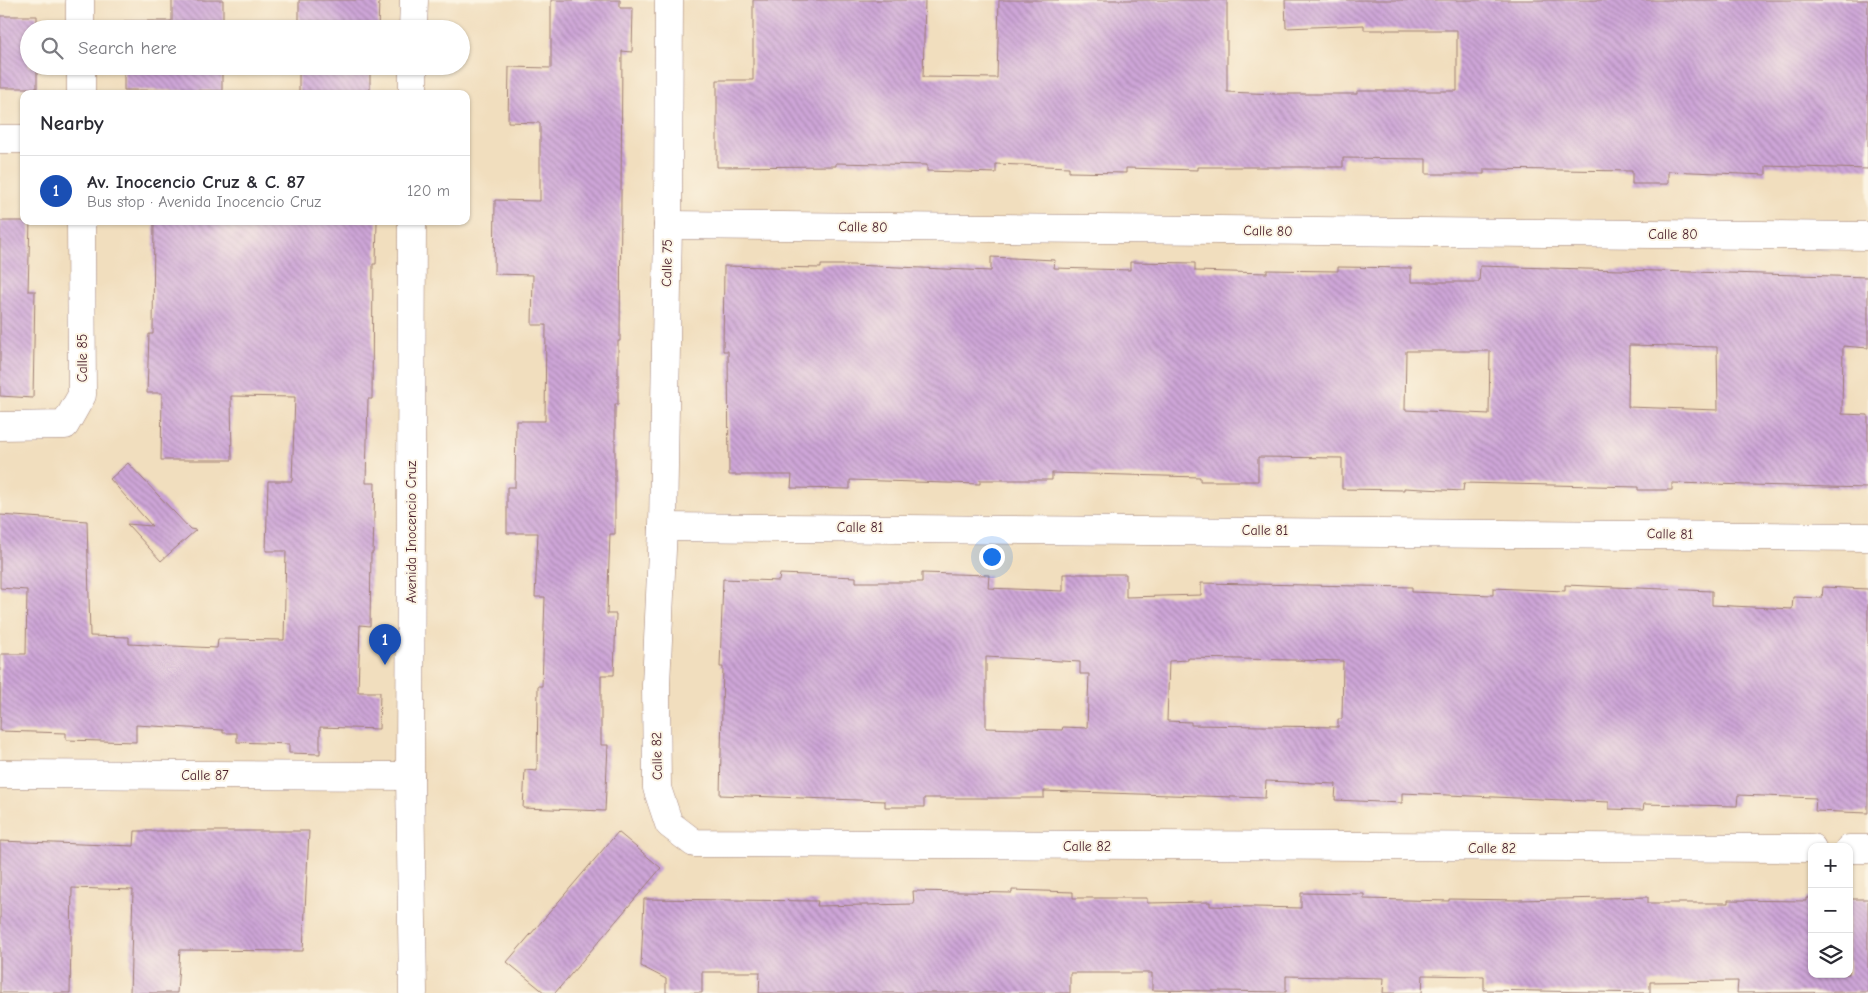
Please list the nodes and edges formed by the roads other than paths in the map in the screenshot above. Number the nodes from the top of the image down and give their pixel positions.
1 (80, 0) edge
2 (414, 0) edge
3 (669, 0) edge
4 (80, 20) edge
5 (413, 20) edge
6 (81, 75) edge
7 (413, 75) edge
8 (81, 90) edge
9 (413, 90) edge
10 (0, 139) edge
11 (20, 140) edge
12 (82, 225) edge
13 (412, 225) edge
14 (668, 225) junction
15 (1868, 236) edge
16 (0, 426) edge
17 (663, 527) junction
18 (1868, 537) edge
19 (0, 774) edge
20 (410, 776) junction
21 (1808, 848) edge
22 (1853, 848) edge
23 (1868, 848) edge
24 (414, 993) edge

1 - 4 street
2 - 5 street
3 - 14 street, Calle 75
6 - 8 street
7 - 9 street
10 - 11 street
12 - 16 street, Calle 85
13 - 20 street, Avenida Inocencio Cruz
14 - 15 street, Calle 80
14 - 17 street, Calle 75
17 - 18 street, Calle 81
17 - 21 street, Calle 82
19 - 20 street, Calle 87
20 - 24 street, Avenida Inocencio Cruz
22 - 23 street

